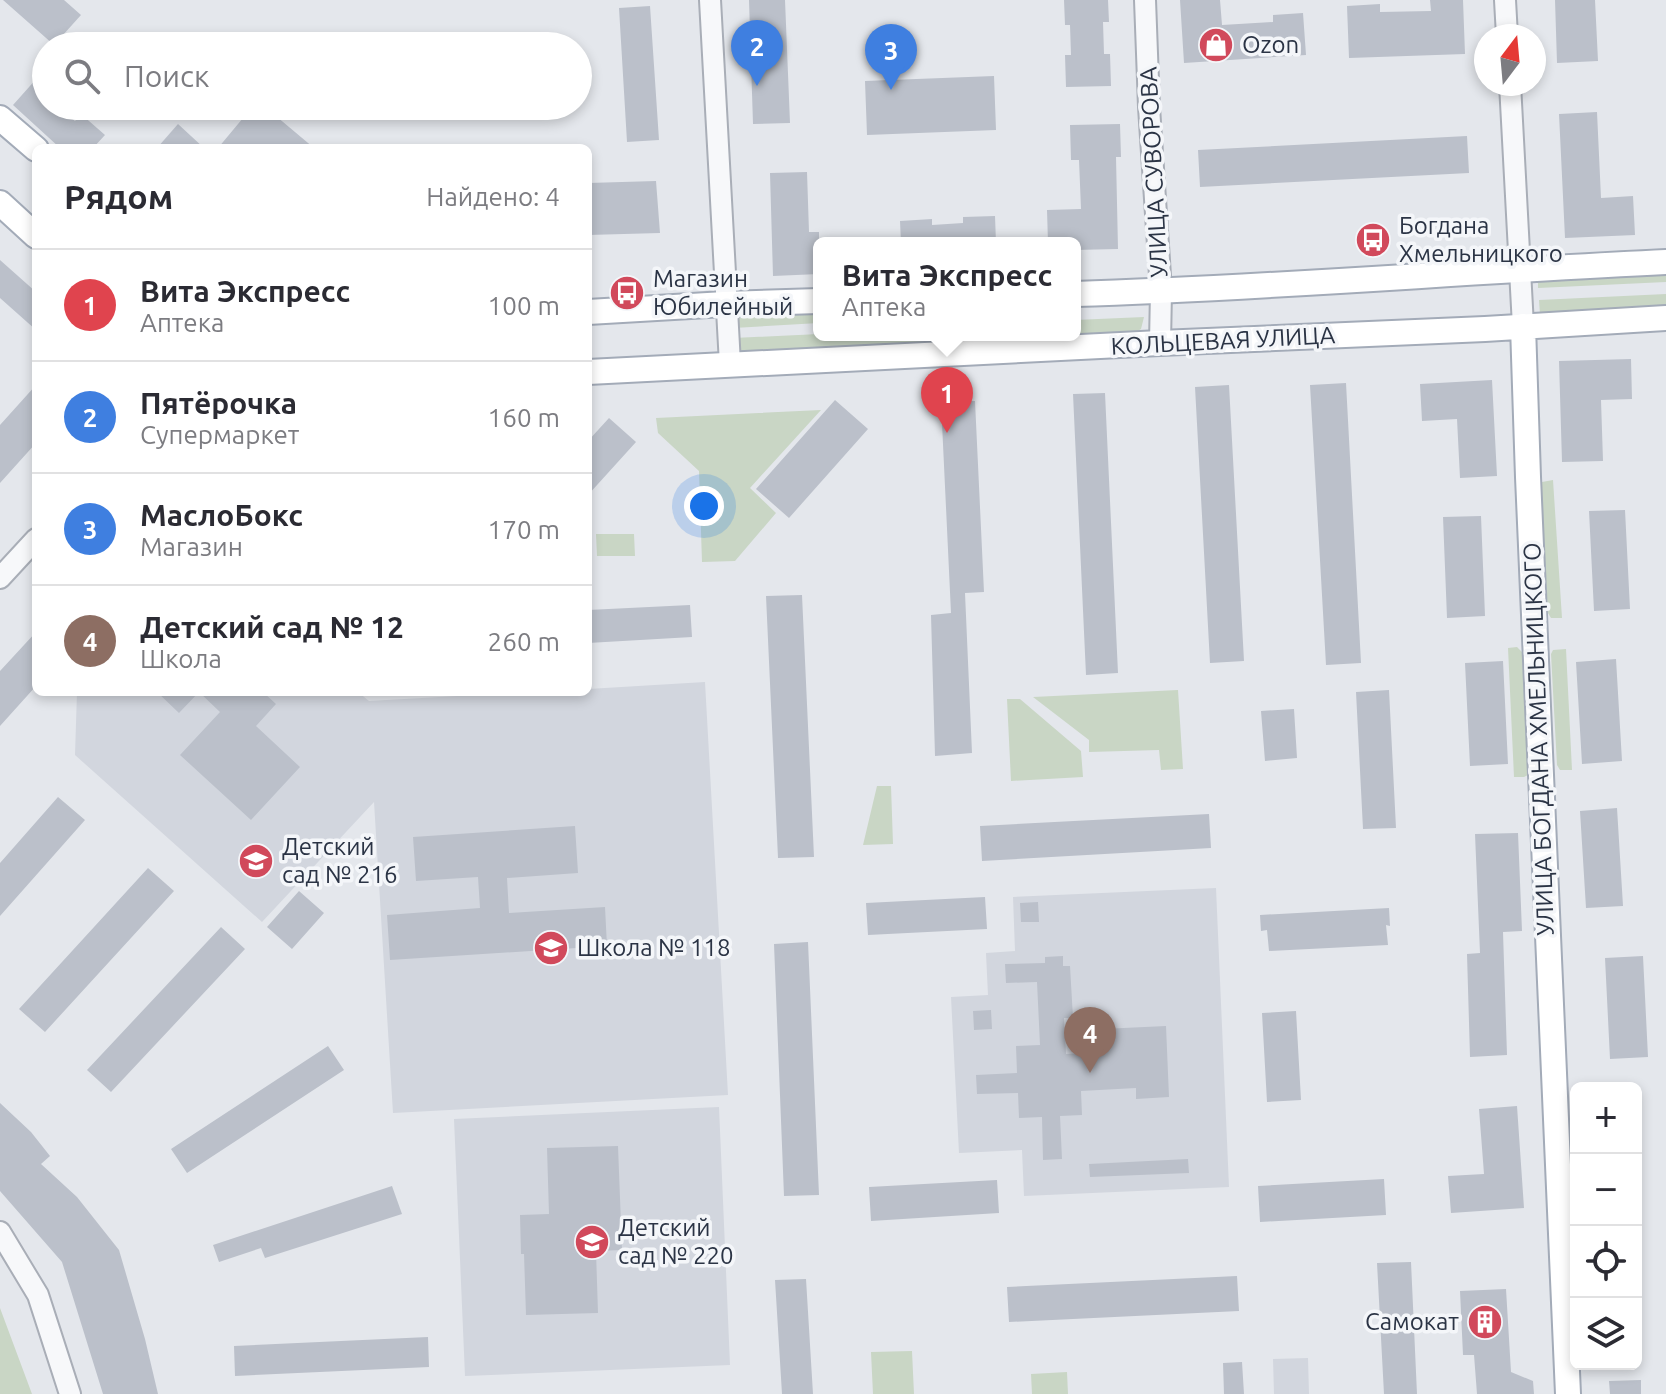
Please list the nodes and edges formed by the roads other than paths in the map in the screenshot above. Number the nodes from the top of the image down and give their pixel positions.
1 (710, 0) edge
2 (1145, 0) edge
3 (1505, 0) edge
4 (1506, 24) edge
5 (1511, 96) edge
6 (0, 118) edge
7 (32, 146) edge
8 (0, 203) edge
9 (32, 232) edge
10 (1666, 262) edge
11 (1520, 268) junction
12 (1161, 291) junction
13 (1081, 294) edge
14 (813, 301) edge
15 (725, 304) junction
16 (592, 312) edge
17 (1666, 318) edge
18 (1523, 326) junction
19 (1160, 343) junction
20 (730, 364) junction
21 (592, 372) edge
22 (32, 543) edge
23 (0, 578) edge
24 (0, 1232) edge
25 (70, 1394) edge
26 (1568, 1394) edge

1 - 15 street
2 - 12 street, УЛИЦА СУВОРОВА
3 - 4 street
5 - 11 street, УЛИЦА БОГДАНА ХМЕЛЬНИЦКОГО
6 - 7 main road
8 - 9 main road
10 - 11 main road
11 - 12 main road
11 - 18 street, УЛИЦА БОГДАНА ХМЕЛЬНИЦКОГО
12 - 13 main road
12 - 19 street, УЛИЦА СУВОРОВА
14 - 15 main road
15 - 16 main road
15 - 20 street
17 - 18 main road, КОЛЬЦЕВАЯ УЛИЦА
18 - 19 main road, КОЛЬЦЕВАЯ УЛИЦА
18 - 26 main road, УЛИЦА БОГДАНА ХМЕЛЬНИЦКОГО
19 - 20 main road, КОЛЬЦЕВАЯ УЛИЦА
20 - 21 main road, КОЛЬЦЕВАЯ УЛИЦА
22 - 23 street
24 - 25 street

